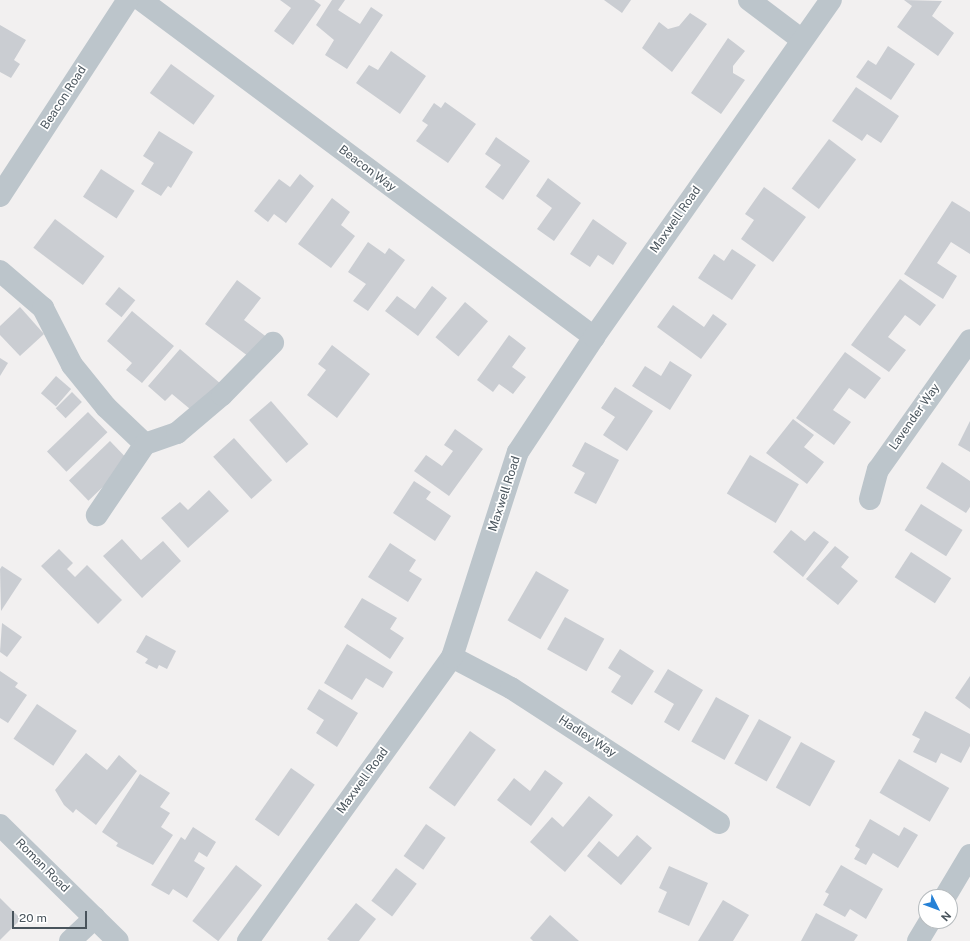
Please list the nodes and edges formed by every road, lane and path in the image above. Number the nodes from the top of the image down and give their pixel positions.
1 (128, 0) edge
2 (141, 0) edge
3 (749, 0) edge
4 (831, 0) edge
5 (802, 40) junction
6 (0, 196) edge
7 (0, 271) edge
8 (594, 337) junction
9 (970, 340) edge
10 (273, 343) dead end
11 (145, 444) junction
12 (870, 499) dead end
13 (97, 515) dead end
14 (452, 657) junction
15 (718, 823) dead end
16 (0, 825) edge
17 (970, 856) edge
18 (950, 889) edge
19 (95, 918) junction
20 (925, 929) edge
21 (70, 941) edge
22 (118, 941) edge
23 (248, 941) edge
24 (918, 941) edge

1 - 6 street, Beacon Road
2 - 8 street, Beacon Way
3 - 5 street
4 - 5 street, Maxwell Road
5 - 8 street, Maxwell Road
7 - 11 street
8 - 14 street, Maxwell Road
9 - 12 street, Lavender Way
10 - 11 street
11 - 13 street
14 - 15 street, Hadley Way
14 - 23 street, Maxwell Road
16 - 19 street, Roman Road
17 - 18 street
19 - 21 street
19 - 22 street, Roman Road
20 - 24 street

